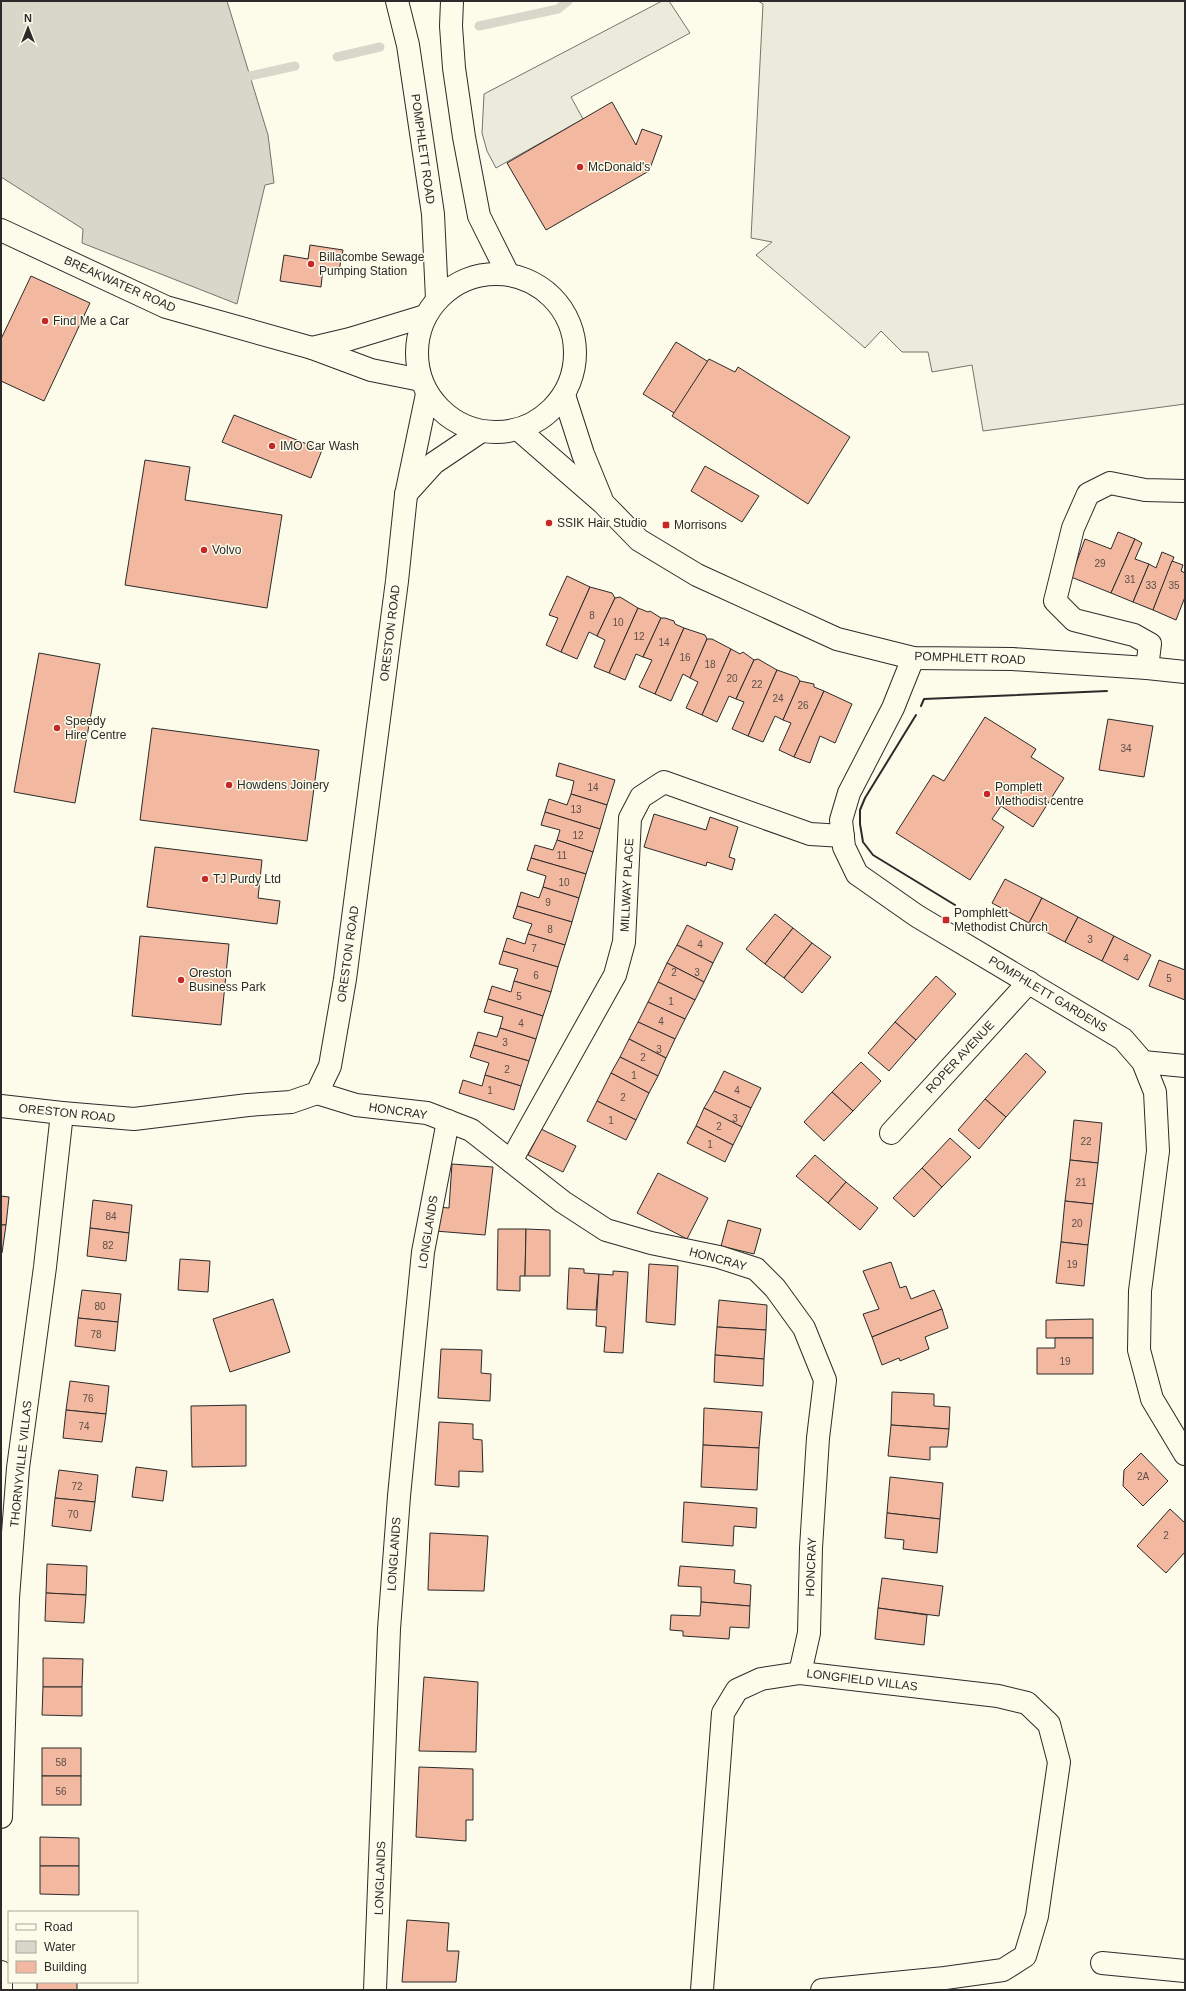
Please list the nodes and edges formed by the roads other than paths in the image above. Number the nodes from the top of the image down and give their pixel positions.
1 (397, 1) edge
2 (452, 1) edge
3 (1, 230) edge
4 (508, 274) junction
5 (431, 308) junction
6 (312, 348) junction
7 (424, 387) junction
8 (564, 395) junction
9 (520, 430) junction
10 (480, 432) junction
11 (1185, 491) edge
12 (406, 495) junction
13 (603, 503) junction
14 (913, 658) junction
15 (1147, 668) junction
16 (1185, 672) edge
17 (843, 836) junction
18 (1029, 982) junction
19 (1143, 1062) junction
20 (1185, 1066) edge
21 (317, 1093) junction
22 (1, 1106) edge
23 (62, 1113) junction
24 (448, 1121) junction
25 (891, 1133) dead end
26 (511, 1161) junction
27 (1185, 1454) edge
28 (800, 1673) junction
29 (1, 1817) edge
30 (1102, 1963) dead end
31 (1185, 1971) edge
32 (1, 1972) edge
33 (1, 1990) edge
34 (375, 1990) edge
35 (702, 1990) edge
36 (822, 1990) edge

1 - 5 street, POMPHLETT ROAD
2 - 4 street
3 - 6 street, BREAKWATER ROAD
4 - 5 street
4 - 8 street
5 - 6 street, BREAKWATER ROAD
5 - 7 street
6 - 7 street, BREAKWATER ROAD
7 - 10 street
7 - 12 street, ORESTON ROAD
8 - 9 street
8 - 13 street, POMPHLETT ROAD
9 - 10 street
9 - 13 street, POMPHLETT ROAD
10 - 12 street
11 - 15 street
12 - 21 street, ORESTON ROAD
13 - 14 street, POMPHLETT ROAD
14 - 15 street, POMPHLETT ROAD
14 - 17 street, POMPHLETT GARDENS
15 - 16 street, POMPHLETT ROAD
17 - 18 street, POMPHLETT GARDENS
17 - 26 street, MILLWAY PLACE
18 - 19 street, POMPHLETT GARDENS
18 - 25 street, ROPER AVENUE
19 - 20 street
19 - 27 street, POMPHLETT GARDENS
21 - 23 street, ORESTON ROAD
21 - 24 street, HONCRAY
22 - 23 street, ORESTON ROAD
23 - 29 street, THORNYVILLE VILLAS
24 - 26 street, HONCRAY
24 - 34 street, LONGLANDS
26 - 28 street, HONCRAY
28 - 35 street, LONGFIELD VILLAS
28 - 36 street, LONGFIELD VILLAS
30 - 31 street
32 - 33 street

